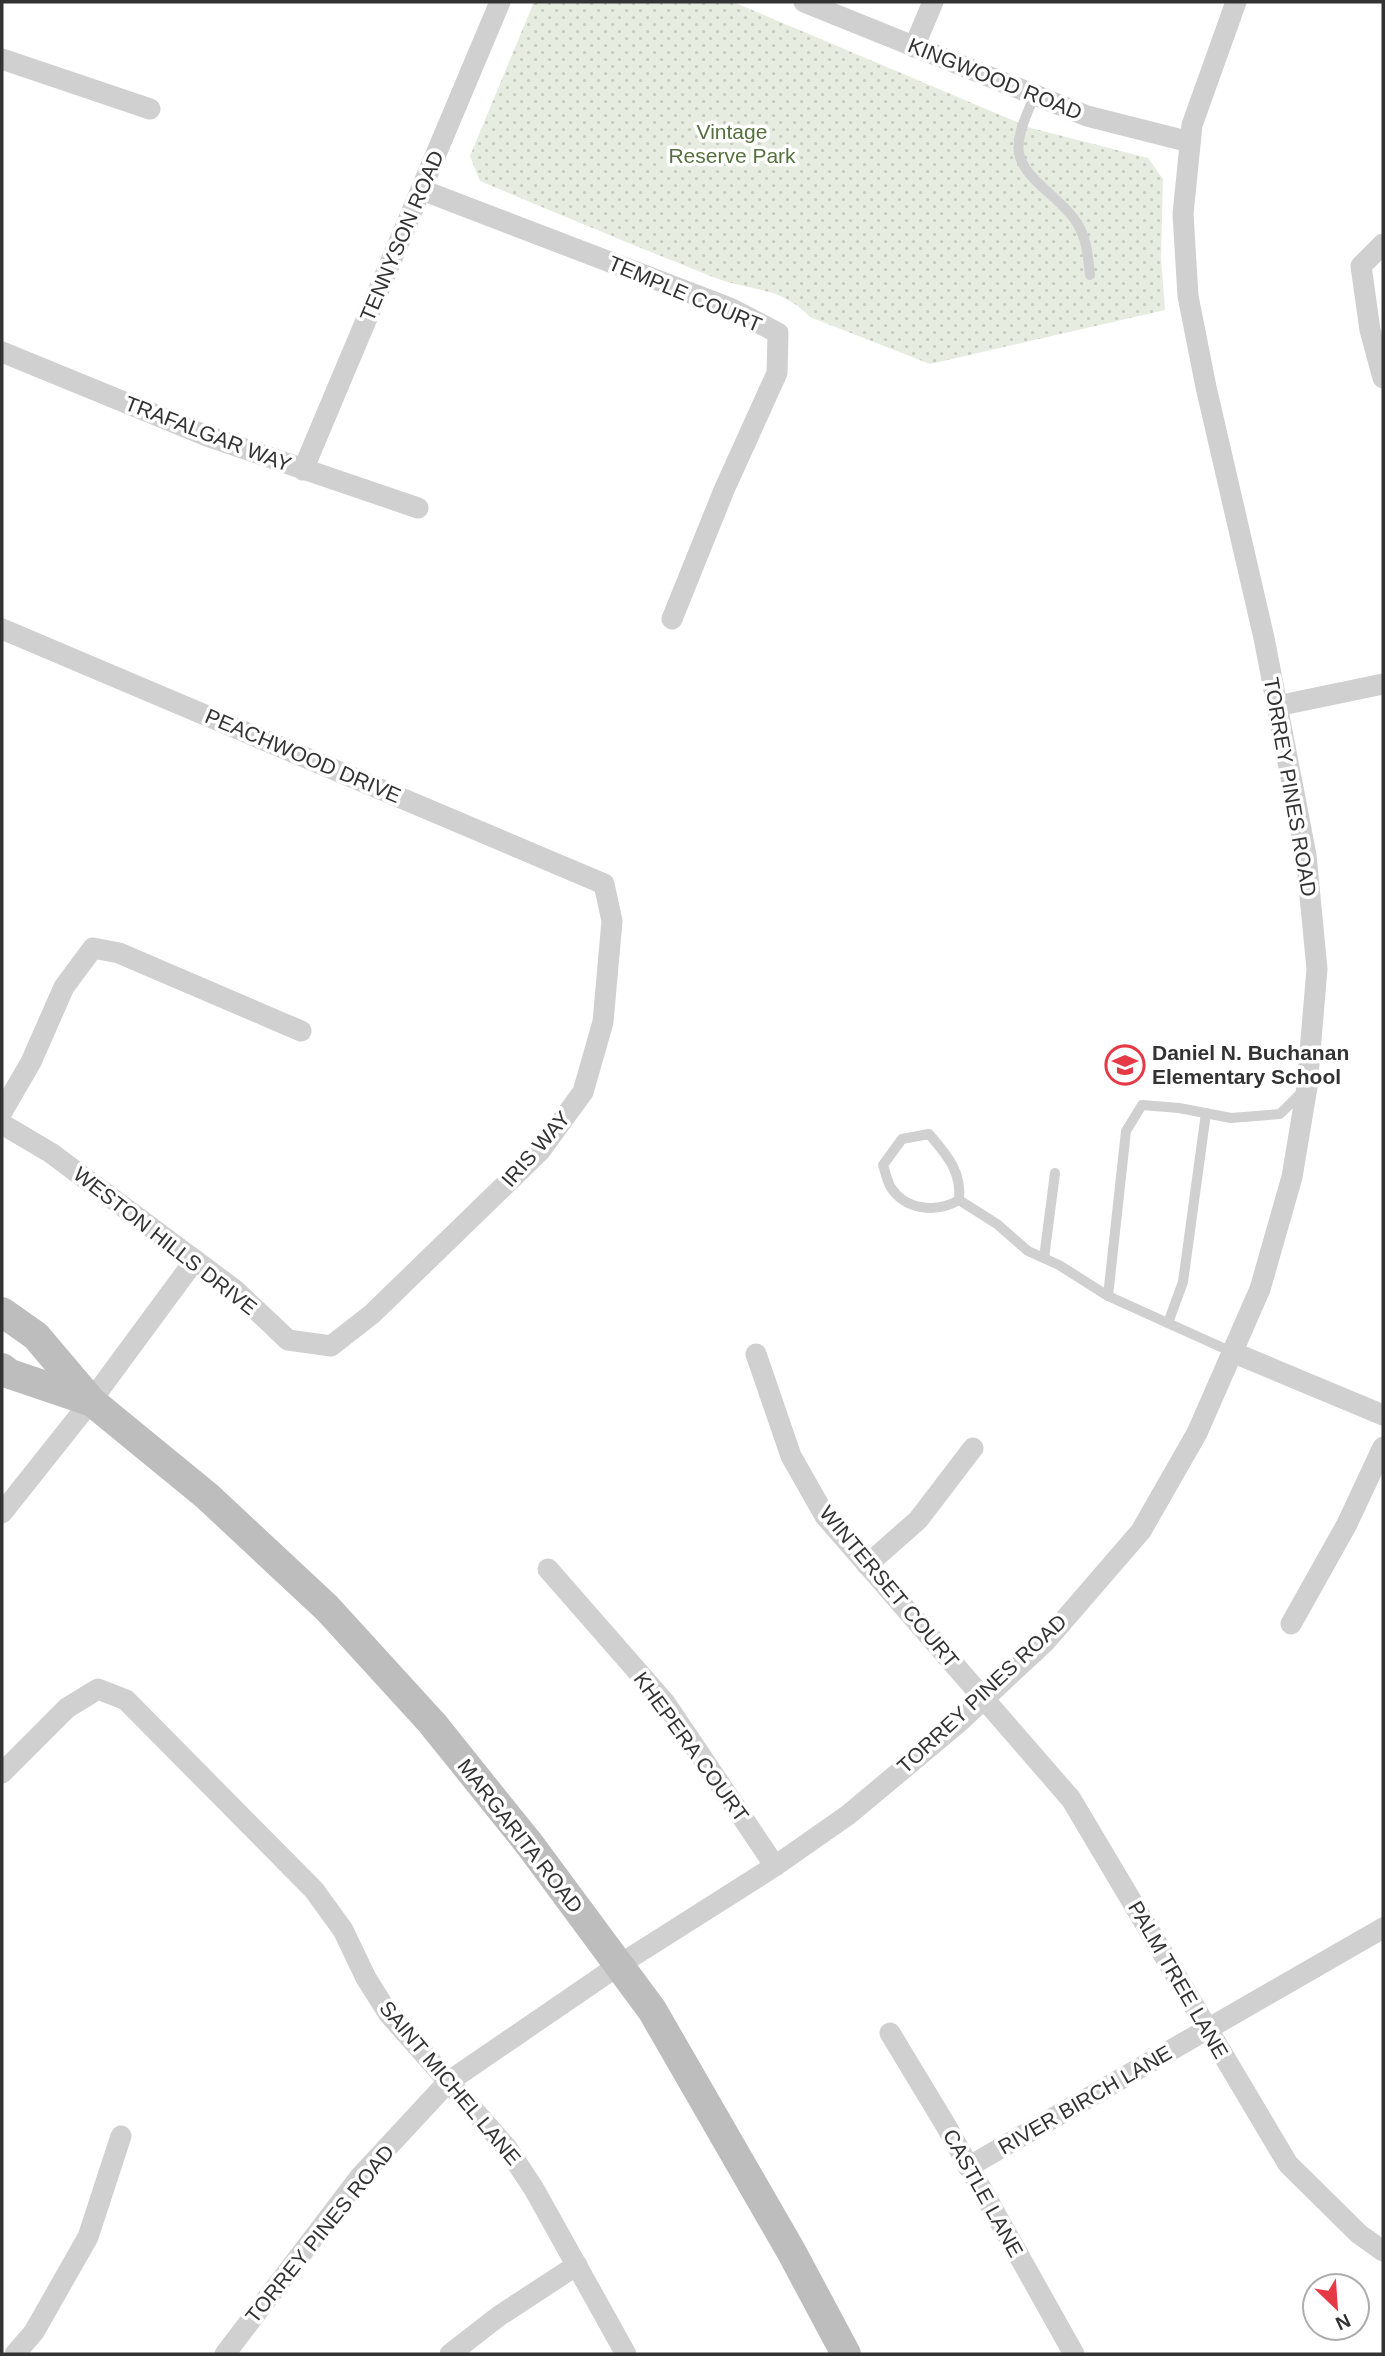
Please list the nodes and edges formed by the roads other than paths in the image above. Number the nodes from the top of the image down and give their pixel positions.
1 (500, 2) edge
2 (804, 2) edge
3 (933, 2) edge
4 (1236, 2) edge
5 (914, 47) junction
6 (2, 59) edge
7 (1034, 96) junction
8 (150, 109) dead end
9 (1190, 142) junction
10 (422, 190) junction
11 (1383, 244) edge
12 (1090, 275) dead end
13 (2, 352) edge
14 (1383, 378) edge
15 (303, 470) junction
16 (418, 508) dead end
17 (672, 619) dead end
18 (2, 629) edge
19 (1383, 684) edge
20 (1277, 706) junction
21 (604, 884) joint
22 (301, 1031) dead end
23 (1307, 1087) junction
24 (2, 1112) edge
25 (1206, 1113) junction
26 (2, 1124) edge
27 (1055, 1172) dead end
28 (959, 1200) junction
29 (1044, 1258) junction
30 (195, 1260) junction
31 (1108, 1296) junction
32 (2, 1312) edge
33 (1168, 1324) junction
34 (331, 1346) joint
35 (1232, 1352) junction
36 (757, 1354) dead end
37 (2, 1368) edge
38 (91, 1401) junction
39 (1383, 1415) edge
40 (1383, 1447) edge
41 (973, 1448) dead end
42 (2, 1513) edge
43 (867, 1564) junction
44 (548, 1569) dead end
45 (1291, 1624) dead end
46 (984, 1698) junction
47 (2, 1773) edge
48 (775, 1866) junction
49 (1383, 1928) edge
50 (618, 1965) junction
51 (1206, 2030) junction
52 (890, 2033) dead end
53 (448, 2082) junction
54 (121, 2136) dead end
55 (968, 2167) junction
56 (1383, 2251) edge
57 (577, 2265) junction
58 (15, 2354) edge
59 (225, 2354) edge
60 (450, 2354) edge
61 (626, 2354) edge
62 (846, 2354) edge
63 (1074, 2354) edge

1 - 10 street, TENNYSON ROAD
2 - 5 street, KINGWOOD ROAD
3 - 5 street
4 - 9 street, TORREY PINES ROAD
5 - 7 street, KINGWOOD ROAD
6 - 8 street
7 - 9 street, KINGWOOD ROAD
7 - 12 lane
9 - 20 street, TORREY PINES ROAD
10 - 15 street, TENNYSON ROAD
10 - 17 street, TEMPLE COURT
11 - 14 street
13 - 15 street, TRAFALGAR WAY
15 - 16 street, TRAFALGAR WAY
18 - 21 street, PEACHWOOD DRIVE
19 - 20 street
20 - 23 street, TORREY PINES ROAD
21 - 34 street, IRIS WAY
22 - 24 street
23 - 25 lane
23 - 35 street, TORREY PINES ROAD
25 - 31 lane
25 - 33 lane
26 - 30 street, WESTON HILLS DRIVE
27 - 29 lane
28 - 28 lane
28 - 29 lane
29 - 31 lane
30 - 34 street, WESTON HILLS DRIVE
30 - 38 street
31 - 33 lane
32 - 38 main road, MARGARITA ROAD
33 - 35 lane
35 - 39 street
35 - 46 street, TORREY PINES ROAD
36 - 43 street, WINTERSET COURT
37 - 38 main road, MARGARITA ROAD
38 - 42 street
38 - 50 main road, MARGARITA ROAD
40 - 45 street
41 - 43 street
43 - 46 street, WINTERSET COURT
44 - 48 street, KHEPERA COURT
46 - 48 street, TORREY PINES ROAD
46 - 51 street, PALM TREE LANE
47 - 53 street, SAINT MICHEL LANE
48 - 50 street, TORREY PINES ROAD
49 - 51 street, RIVER BIRCH LANE
50 - 53 street, TORREY PINES ROAD
50 - 62 main road, MARGARITA ROAD
51 - 55 street, RIVER BIRCH LANE
51 - 56 street, PALM TREE LANE
52 - 55 street, CASTLE LANE
53 - 57 street, SAINT MICHEL LANE
53 - 59 street, TORREY PINES ROAD
54 - 58 street
55 - 63 street, CASTLE LANE
57 - 60 street
57 - 61 street, SAINT MICHEL LANE

